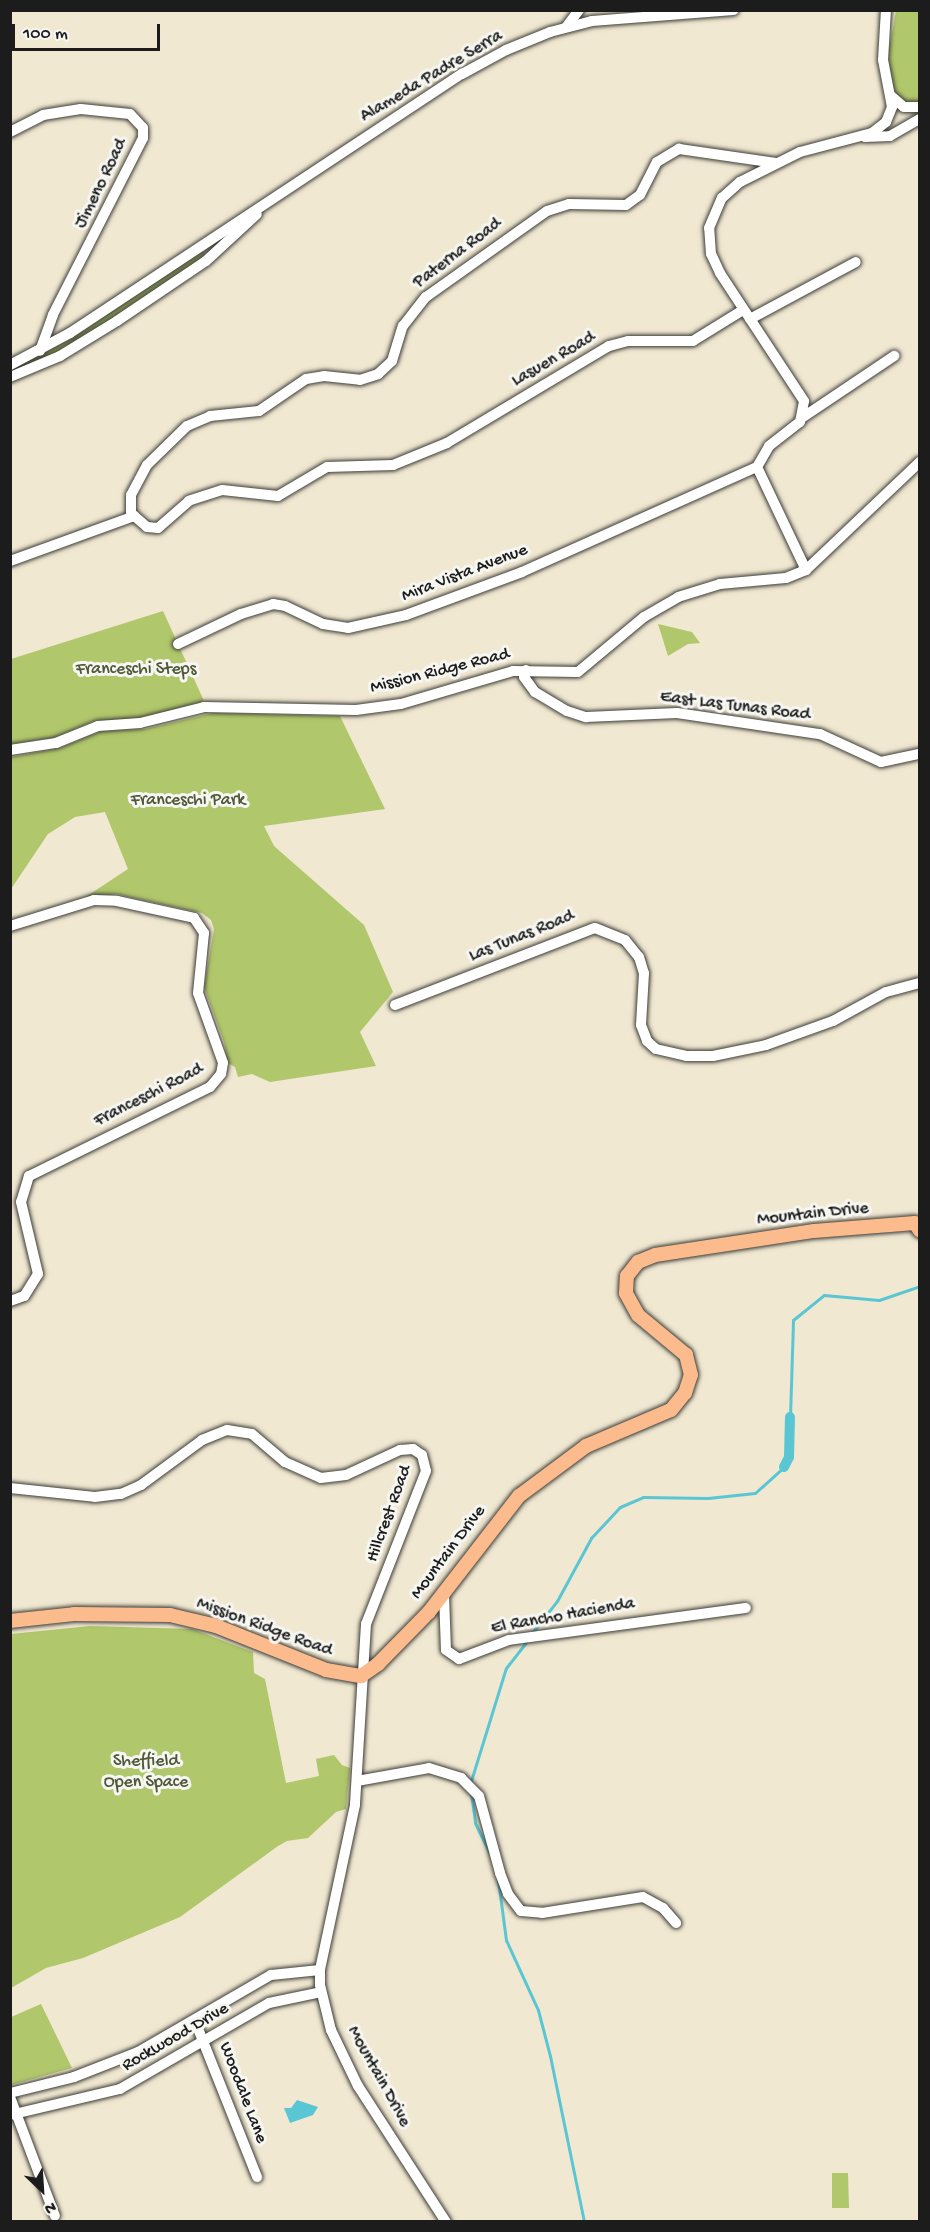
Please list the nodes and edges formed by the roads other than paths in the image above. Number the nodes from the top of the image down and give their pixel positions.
1 (579, 10) edge
2 (734, 10) edge
3 (886, 10) edge
4 (567, 26) junction
5 (890, 95) junction
6 (920, 107) edge
7 (920, 119) edge
8 (10, 132) edge
9 (862, 136) junction
10 (776, 163) junction
11 (270, 201) junction
12 (856, 262) dead end
13 (746, 315) junction
14 (40, 351) junction
15 (894, 356) dead end
16 (10, 365) edge
17 (10, 377) edge
18 (803, 417) junction
19 (920, 462) edge
20 (757, 467) junction
21 (134, 516) junction
22 (10, 561) edge
23 (806, 570) junction
24 (178, 644) dead end
25 (526, 670) junction
26 (10, 750) edge
27 (920, 754) edge
28 (10, 926) edge
29 (920, 983) edge
30 (395, 1005) dead end
31 (918, 1225) edge
32 (10, 1301) edge
33 (10, 1488) edge
34 (444, 1594) junction
35 (746, 1608) dead end
36 (10, 1621) edge
37 (361, 1676) junction
38 (357, 1780) junction
39 (676, 1923) dead end
40 (320, 1970) junction
41 (321, 1992) junction
42 (195, 2021) junction
43 (204, 2042) junction
44 (10, 2095) edge
45 (13, 2114) edge
46 (257, 2178) dead end
47 (55, 2216) dead end
48 (446, 2222) edge

1 - 4 street
2 - 4 street, Alameda Padre Serra
3 - 5 street
4 - 11 street, Alameda Padre Serra
5 - 6 street
5 - 9 street
7 - 9 street
8 - 14 street, Jimeno Road
9 - 10 street
10 - 13 street
10 - 21 street, Paterna Road
11 - 14 street, Alameda Padre Serra
11 - 17 street, Alameda Padre Serra
12 - 13 street
13 - 18 street
13 - 21 street, Lasuen Road
14 - 16 street, Alameda Padre Serra
15 - 18 street
18 - 20 street
19 - 23 street, Mission Ridge Road
20 - 23 street
20 - 24 street, Mira Vista Avenue
21 - 22 street
23 - 25 street, Mission Ridge Road
25 - 26 street, Mission Ridge Road
25 - 27 street, East Las Tunas Road
28 - 32 street, Franceschi Road
29 - 30 street, Las Tunas Road
31 - 34 main road, Mountain Drive
33 - 37 street, Hillcrest Road
34 - 35 street, El Rancho Hacienda
34 - 37 main road, Mountain Drive
36 - 37 main road, Mission Ridge Road
37 - 38 street, Mountain Drive
38 - 39 street
38 - 40 street, Mountain Drive
40 - 41 street, Mountain Drive
40 - 42 street, Rockwood Drive
41 - 43 street, Rockwood Drive
41 - 48 street, Mountain Drive
42 - 43 street, Woodale Lane
42 - 44 street, Rockwood Drive
43 - 45 street, Rockwood Drive
43 - 46 street, Woodale Lane
44 - 45 street
45 - 47 street

